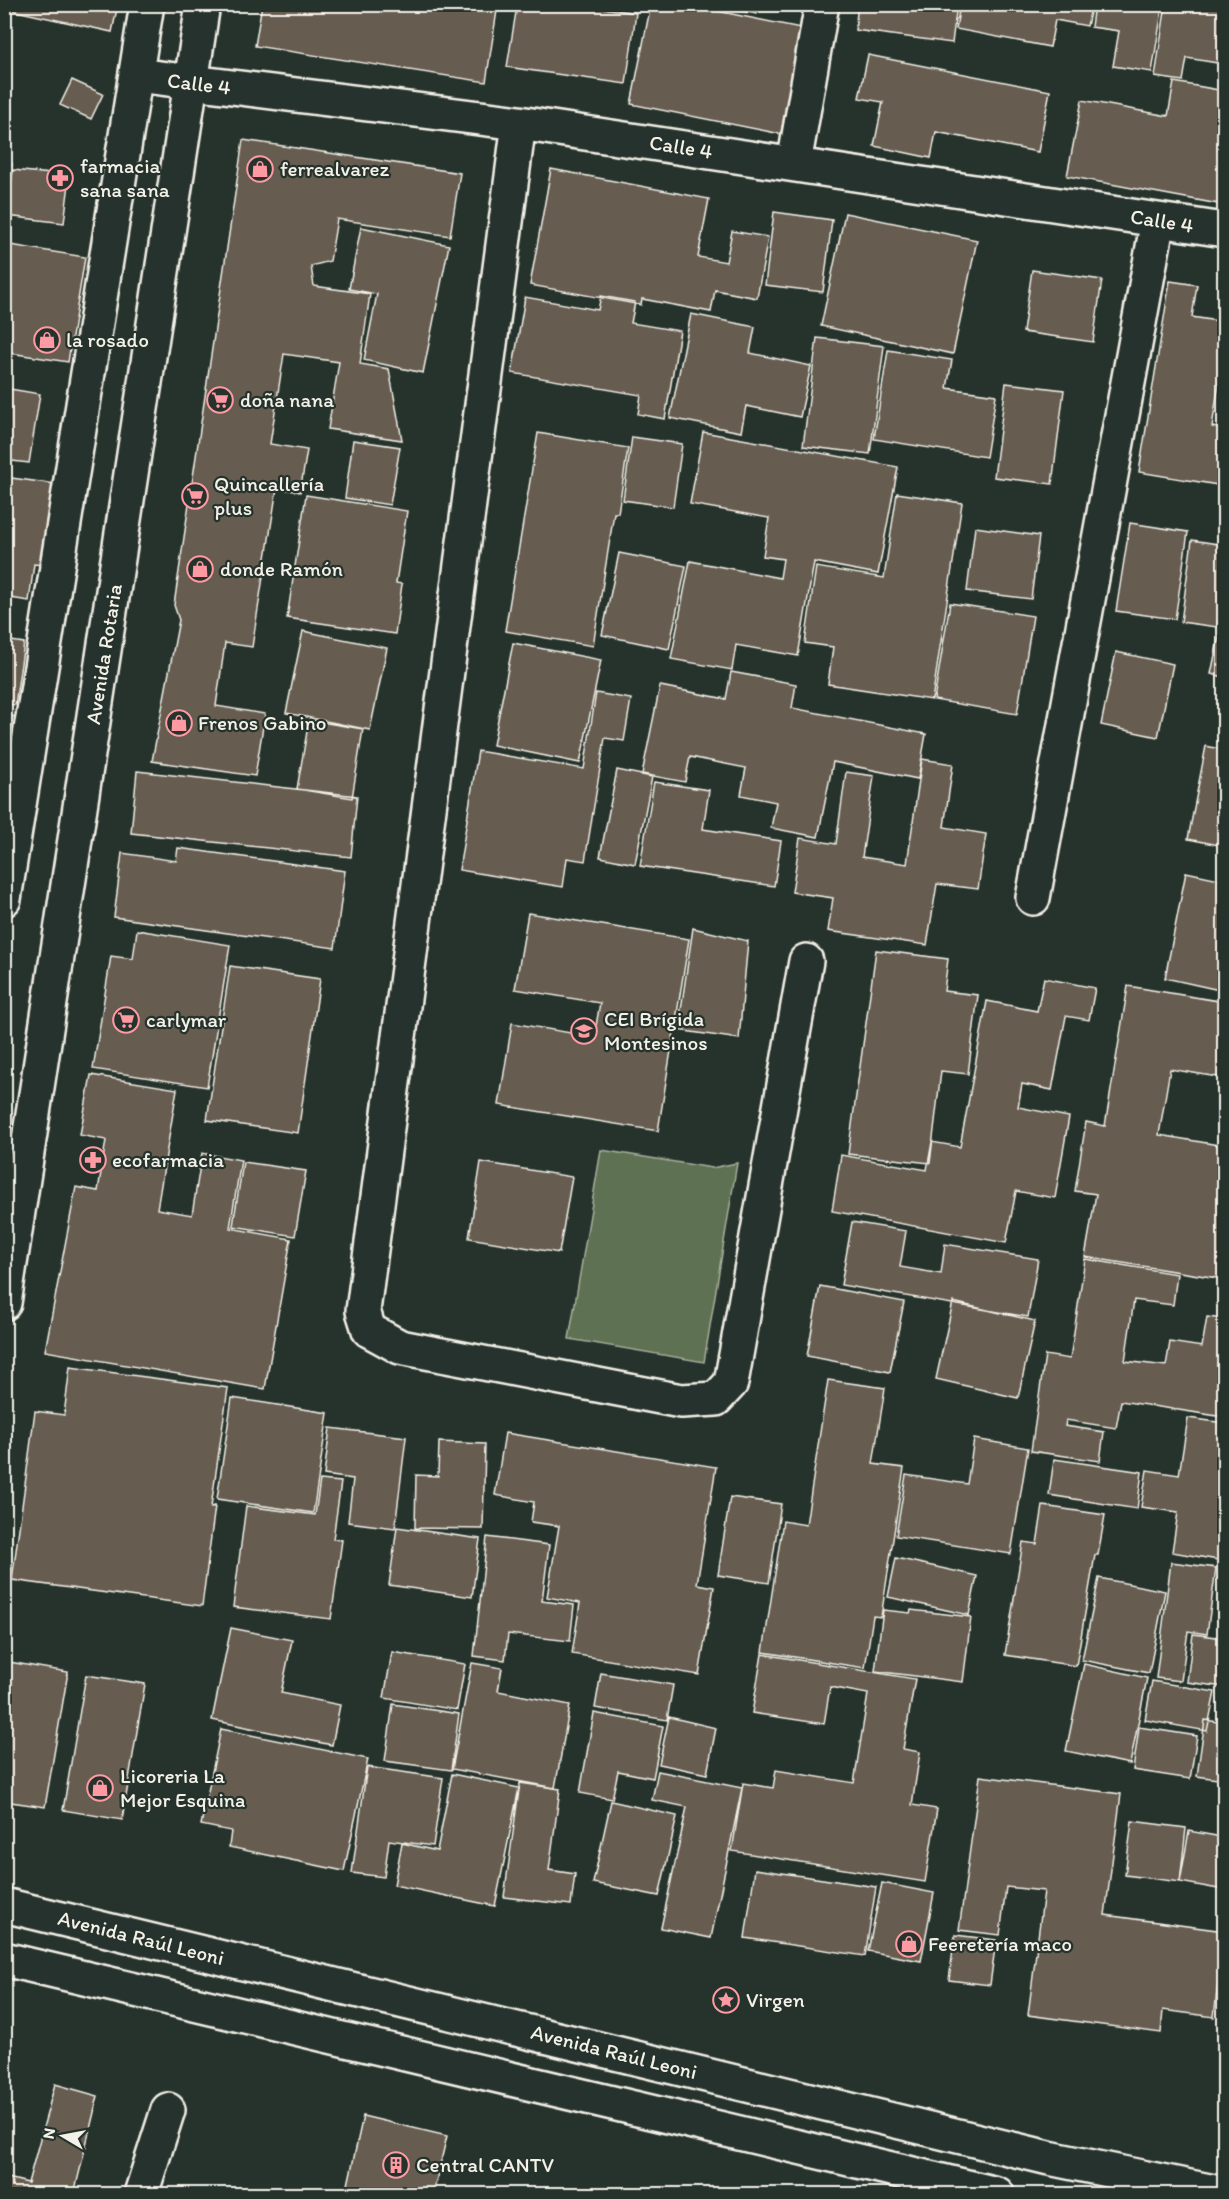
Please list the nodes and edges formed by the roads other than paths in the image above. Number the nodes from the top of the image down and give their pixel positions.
1 (147, 4) edge
2 (203, 4) edge
3 (822, 4) edge
4 (136, 75) junction
5 (191, 83) junction
6 (519, 123) junction
7 (794, 164) junction
8 (1158, 220) junction
9 (1224, 230) edge
10 (4, 898) edge
11 (1033, 898) dead end
12 (806, 961) dead end
13 (4, 1304) edge
14 (4, 1905) edge
15 (4, 1959) edge
16 (168, 2110) dead end
17 (1159, 2188) edge
18 (141, 2194) edge
19 (997, 2194) edge
20 (1224, 2194) edge

1 - 4 street
2 - 5 street, Avenida Rotaria
3 - 7 street
4 - 5 street, Calle 4
4 - 10 street
5 - 6 street, Calle 4
5 - 13 street, Avenida Rotaria
6 - 7 street, Calle 4
6 - 12 street
7 - 8 street, Calle 4
8 - 9 street, Calle 4
8 - 11 street
14 - 17 street, Avenida Raúl Leoni
15 - 19 street
16 - 18 street
17 - 20 street, Avenida Raúl Leoni

